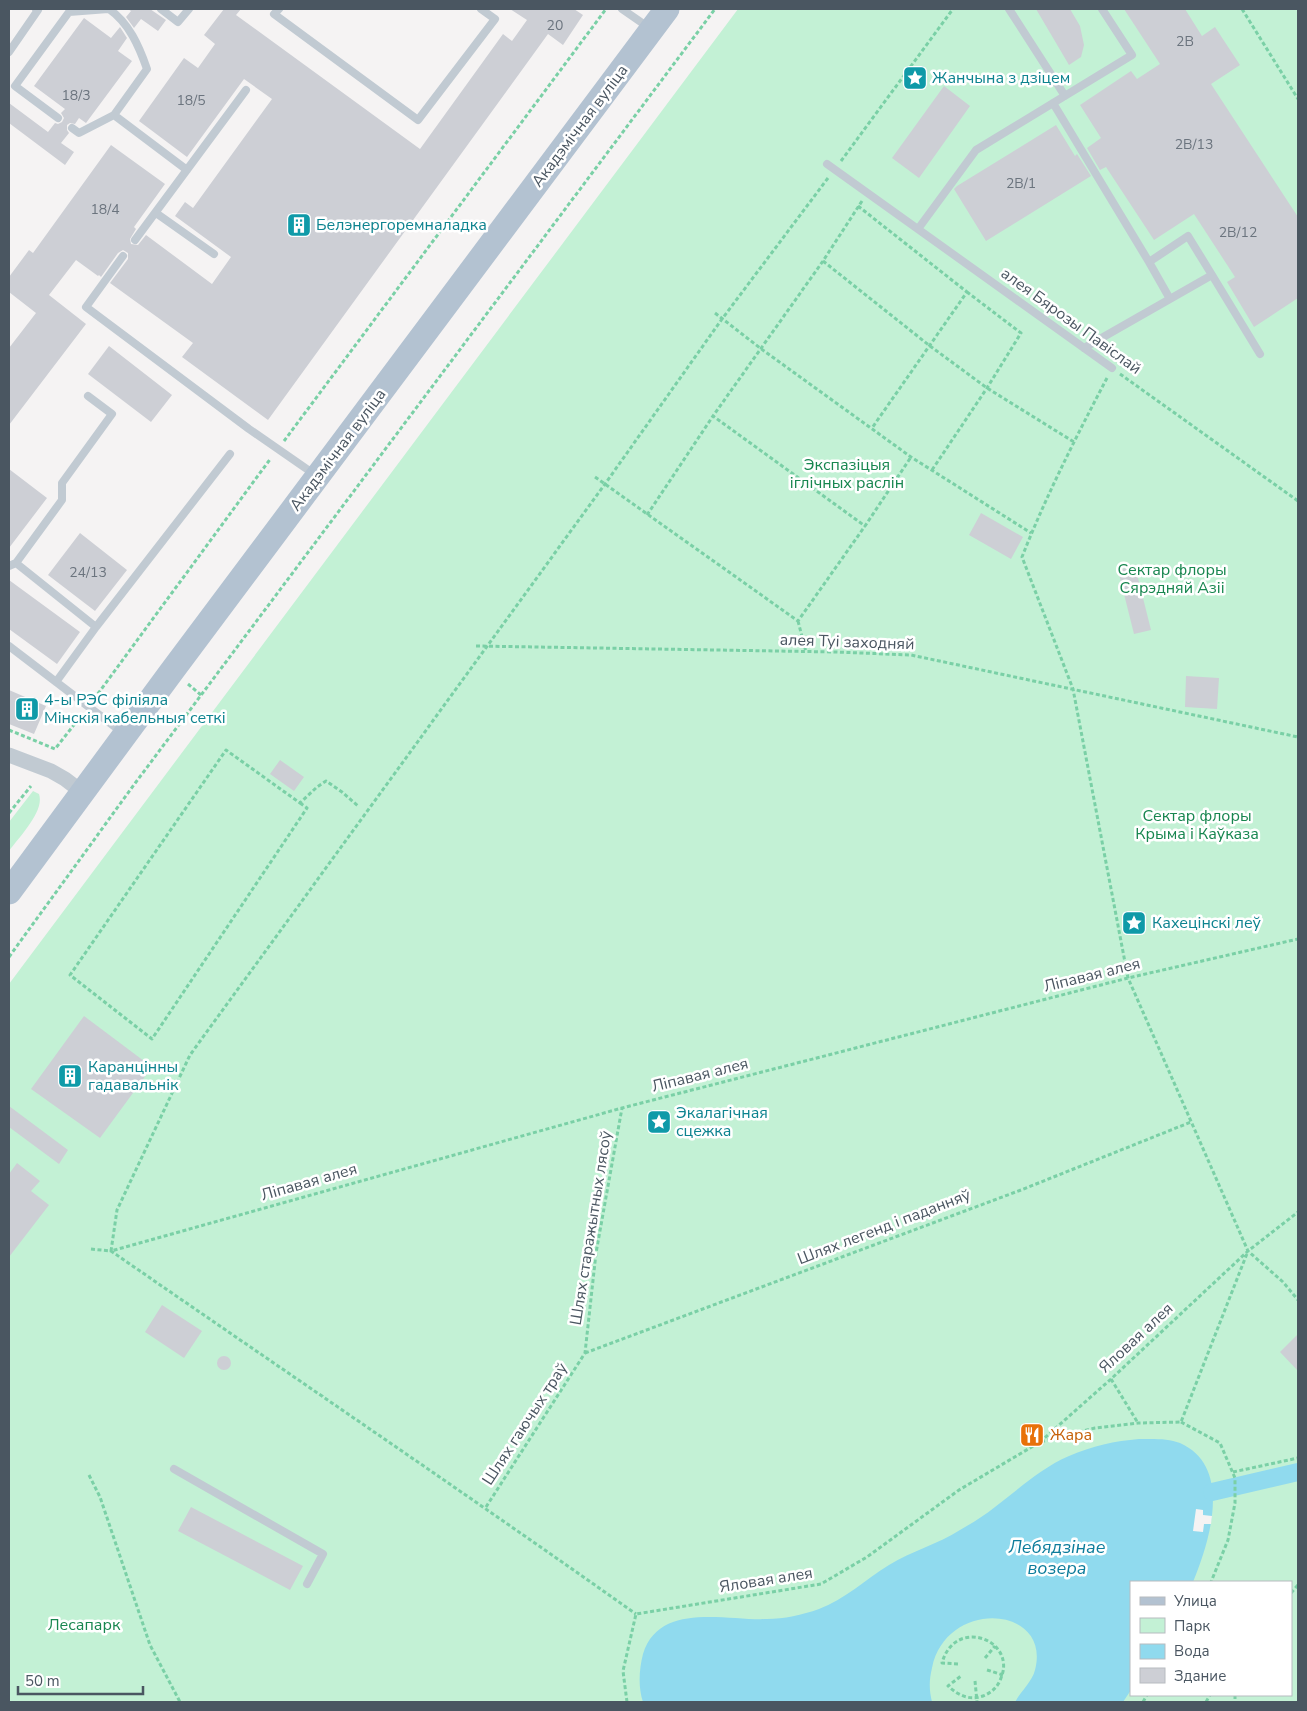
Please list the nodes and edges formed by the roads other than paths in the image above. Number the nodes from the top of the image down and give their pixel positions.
1 (36, 9) edge
2 (109, 9) edge
3 (161, 9) edge
4 (189, 9) edge
5 (278, 9) edge
6 (481, 9) edge
7 (622, 9) edge
8 (667, 9) edge
9 (1009, 9) edge
10 (1102, 9) edge
11 (652, 30) junction
12 (9, 52) edge
13 (246, 90) dead end
14 (1065, 96) junction
15 (1053, 103) junction
16 (114, 114) junction
17 (58, 118) dead end
18 (72, 128) dead end
19 (827, 164) dead end
20 (187, 170) junction
21 (156, 213) junction
22 (918, 229) junction
23 (135, 240) dead end
24 (214, 254) dead end
25 (123, 256) dead end
26 (1149, 262) junction
27 (1212, 275) junction
28 (1170, 299) junction
29 (1084, 348) junction
30 (1260, 354) dead end
31 (1112, 368) road end
32 (88, 396) dead end
33 (230, 454) dead end
34 (318, 477) junction
35 (12, 564) edge
36 (96, 627) junction
37 (9, 646) edge
38 (56, 682) junction
39 (125, 734) junction
40 (9, 755) edge
41 (82, 792) junction
42 (9, 892) edge
43 (174, 1470) dead end
44 (308, 1584) dead end

1 - 12 lane
2 - 16 lane
2 - 17 lane
3 - 4 lane
5 - 6 lane
7 - 11 lane
8 - 11 main road, Акадэмічная вуліца
9 - 14 lane
10 - 14 lane
11 - 34 main road, Акадэмічная вуліца
13 - 20 lane
14 - 15 lane
15 - 22 lane
15 - 26 lane
16 - 18 lane
16 - 20 lane
19 - 22 lane, алея Бярозы Павіслай
20 - 21 lane
21 - 23 lane
21 - 24 lane
22 - 29 lane, алея Бярозы Павіслай
25 - 34 lane
26 - 27 lane
26 - 28 lane
27 - 28 lane
27 - 30 lane
28 - 29 lane
29 - 31 lane, алея Бярозы Павіслай
32 - 35 lane
33 - 36 lane
34 - 39 main road, Акадэмічная вуліца
35 - 36 lane
36 - 38 lane
37 - 38 lane
38 - 39 lane
39 - 41 main road, Акадэмічная вуліца
40 - 41 street
41 - 42 main road, Акадэмічная вуліца
43 - 44 lane

